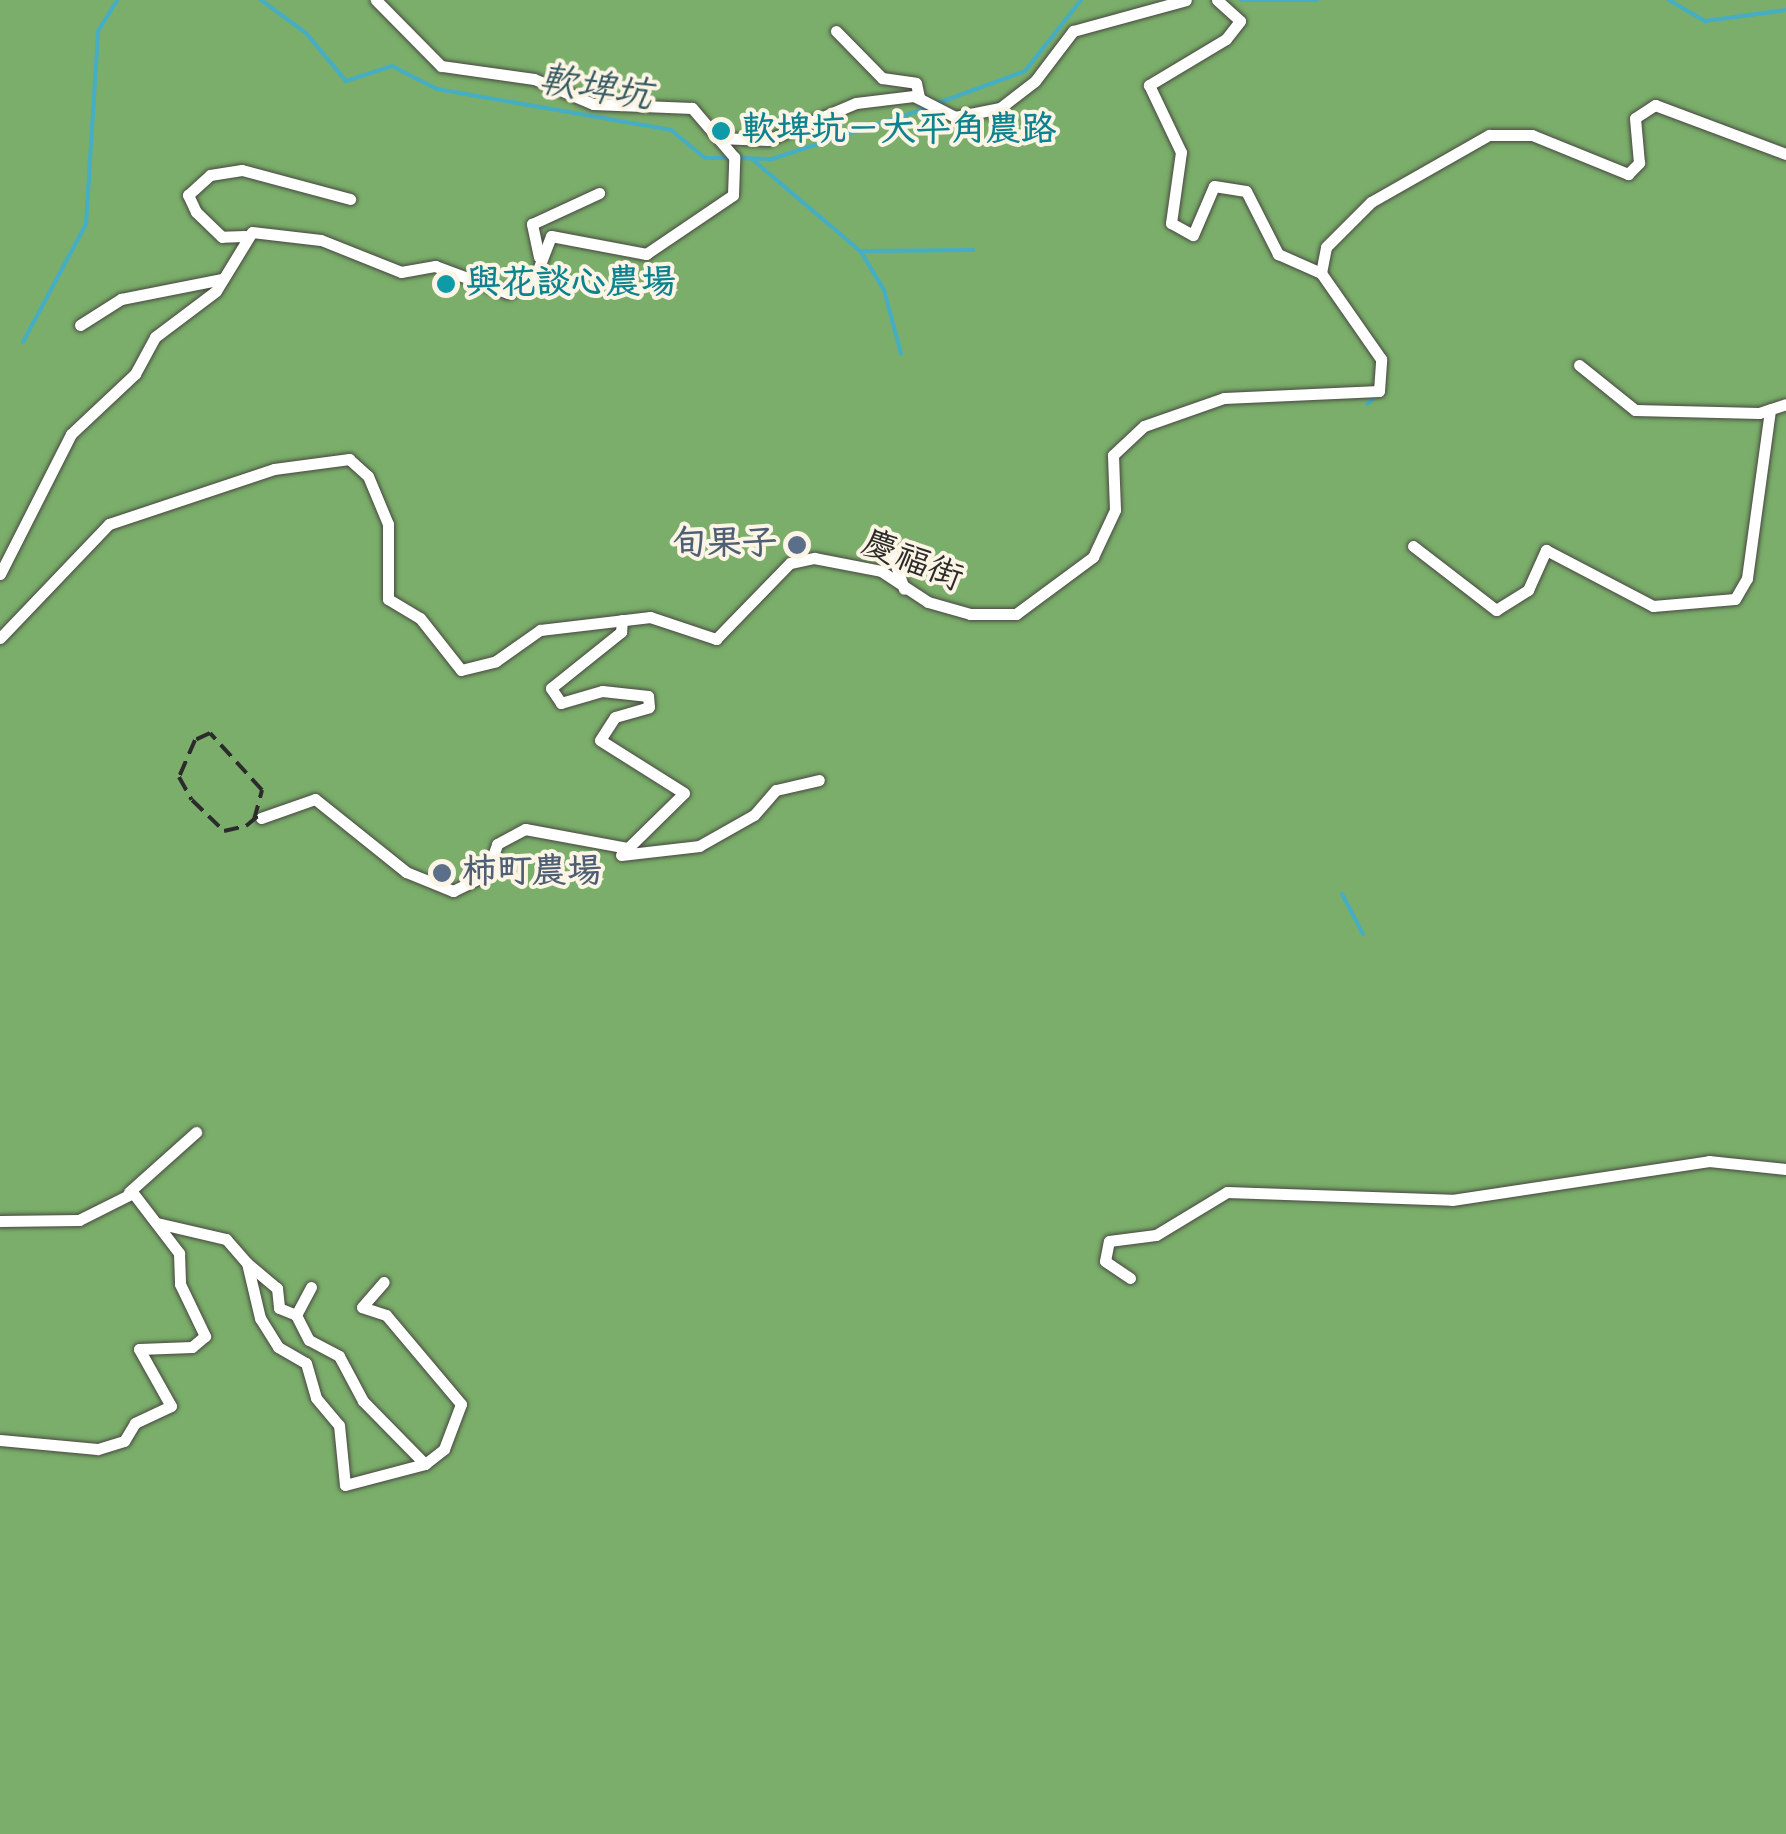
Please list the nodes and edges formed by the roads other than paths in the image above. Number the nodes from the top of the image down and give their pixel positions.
1 (376, 0) edge
2 (1122, 0) edge
3 (1186, 0) edge
4 (1217, 0) edge
5 (1119, 14) junction
6 (836, 31) dead end
7 (916, 97) junction
8 (718, 138) junction
9 (1786, 154) edge
10 (599, 193) dead end
11 (350, 198) dead end
12 (245, 236) junction
13 (538, 258) junction
14 (1322, 273) junction
15 (222, 280) junction
16 (80, 326) dead end
17 (1579, 365) dead end
18 (1786, 404) edge
19 (1770, 410) junction
20 (1413, 546) dead end
21 (890, 548) dead end
22 (0, 574) edge
23 (904, 589) junction
24 (622, 620) junction
25 (0, 638) edge
26 (819, 780) dead end
27 (260, 818) dead end
28 (610, 848) junction
29 (196, 1132) dead end
30 (1786, 1169) edge
31 (129, 1192) junction
32 (0, 1221) edge
33 (156, 1223) junction
34 (247, 1263) junction
35 (1130, 1278) dead end
36 (384, 1282) dead end
37 (311, 1287) dead end
38 (296, 1315) junction
39 (0, 1440) edge
40 (425, 1464) junction

1 - 8 street
2 - 5 street
3 - 5 street
4 - 14 street
5 - 7 street
6 - 7 street
7 - 8 street
8 - 13 street
9 - 14 street
10 - 13 street
11 - 12 street
12 - 13 street
12 - 15 street
14 - 23 street, 慶福街
15 - 16 street
15 - 22 street
17 - 19 street
18 - 19 street
19 - 20 street
21 - 23 street
23 - 24 street, 慶福街
24 - 25 street, 慶福街
24 - 28 street
26 - 28 street
27 - 28 street
29 - 31 street
30 - 35 street
31 - 32 street
31 - 33 street
33 - 34 street
33 - 39 street
34 - 38 street
34 - 40 street
36 - 40 street
37 - 38 street
38 - 40 street

